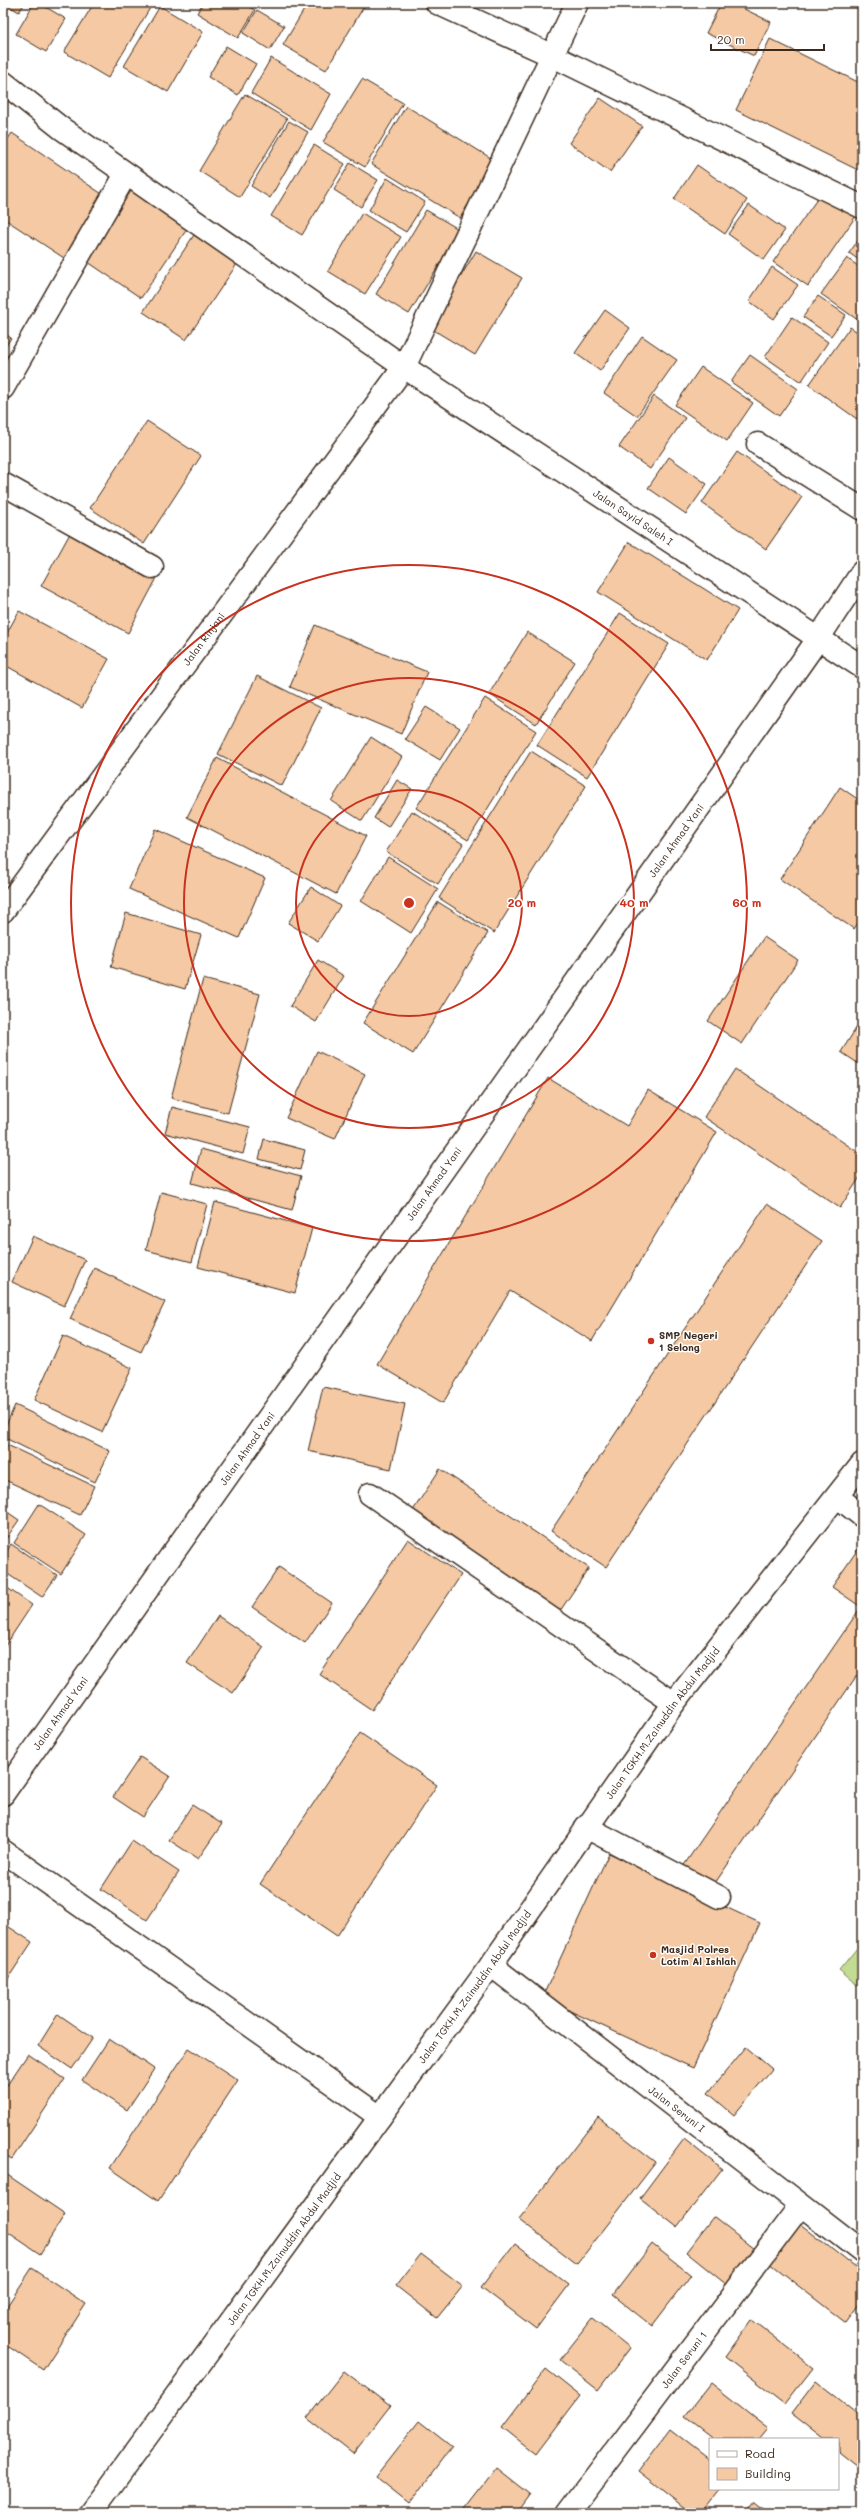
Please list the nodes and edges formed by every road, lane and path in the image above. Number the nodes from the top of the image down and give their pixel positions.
1 (438, 3) edge
2 (577, 3) edge
3 (553, 56) junction
4 (6, 91) edge
5 (126, 174) junction
6 (862, 208) edge
7 (404, 367) junction
8 (3, 388) edge
9 (758, 444) dead end
10 (3, 484) edge
11 (862, 509) edge
12 (152, 567) dead end
13 (862, 572) edge
14 (818, 638) junction
15 (862, 667) edge
16 (3, 911) edge
17 (862, 1464) edge
18 (370, 1494) dead end
19 (838, 1497) junction
20 (862, 1516) edge
21 (674, 1703) junction
22 (3, 1794) edge
23 (586, 1828) junction
24 (3, 1852) edge
25 (719, 1898) dead end
26 (491, 1965) junction
27 (380, 2117) junction
28 (800, 2206) junction
29 (862, 2252) edge
30 (91, 2513) edge
31 (568, 2513) edge

1 - 3 street
2 - 3 street, Jalan Rinjani
3 - 6 street
3 - 7 street, Jalan Rinjani
4 - 5 street, Jalan Sayid Saleh I
5 - 7 street, Jalan Sayid Saleh I
5 - 8 street
7 - 14 street, Jalan Sayid Saleh I
7 - 16 street, Jalan Rinjani
9 - 11 street
10 - 12 street
13 - 14 street, Jalan Ahmad Yani
14 - 15 street, Jalan Sayid Saleh I
14 - 22 street, Jalan Ahmad Yani
17 - 19 street, Jalan TGKH.M.Zainuddin Abdul Madjid
18 - 21 street
19 - 20 street
19 - 21 street, Jalan TGKH.M.Zainuddin Abdul Madjid
21 - 23 street, Jalan TGKH.M.Zainuddin Abdul Madjid
23 - 25 street
23 - 26 street, Jalan TGKH.M.Zainuddin Abdul Madjid
24 - 27 street
26 - 27 street, Jalan TGKH.M.Zainuddin Abdul Madjid
26 - 28 street, Jalan Seruni I
27 - 30 street, Jalan TGKH.M.Zainuddin Abdul Madjid
28 - 29 street, Jalan Seruni I
28 - 31 street, Jalan Seruni 1

